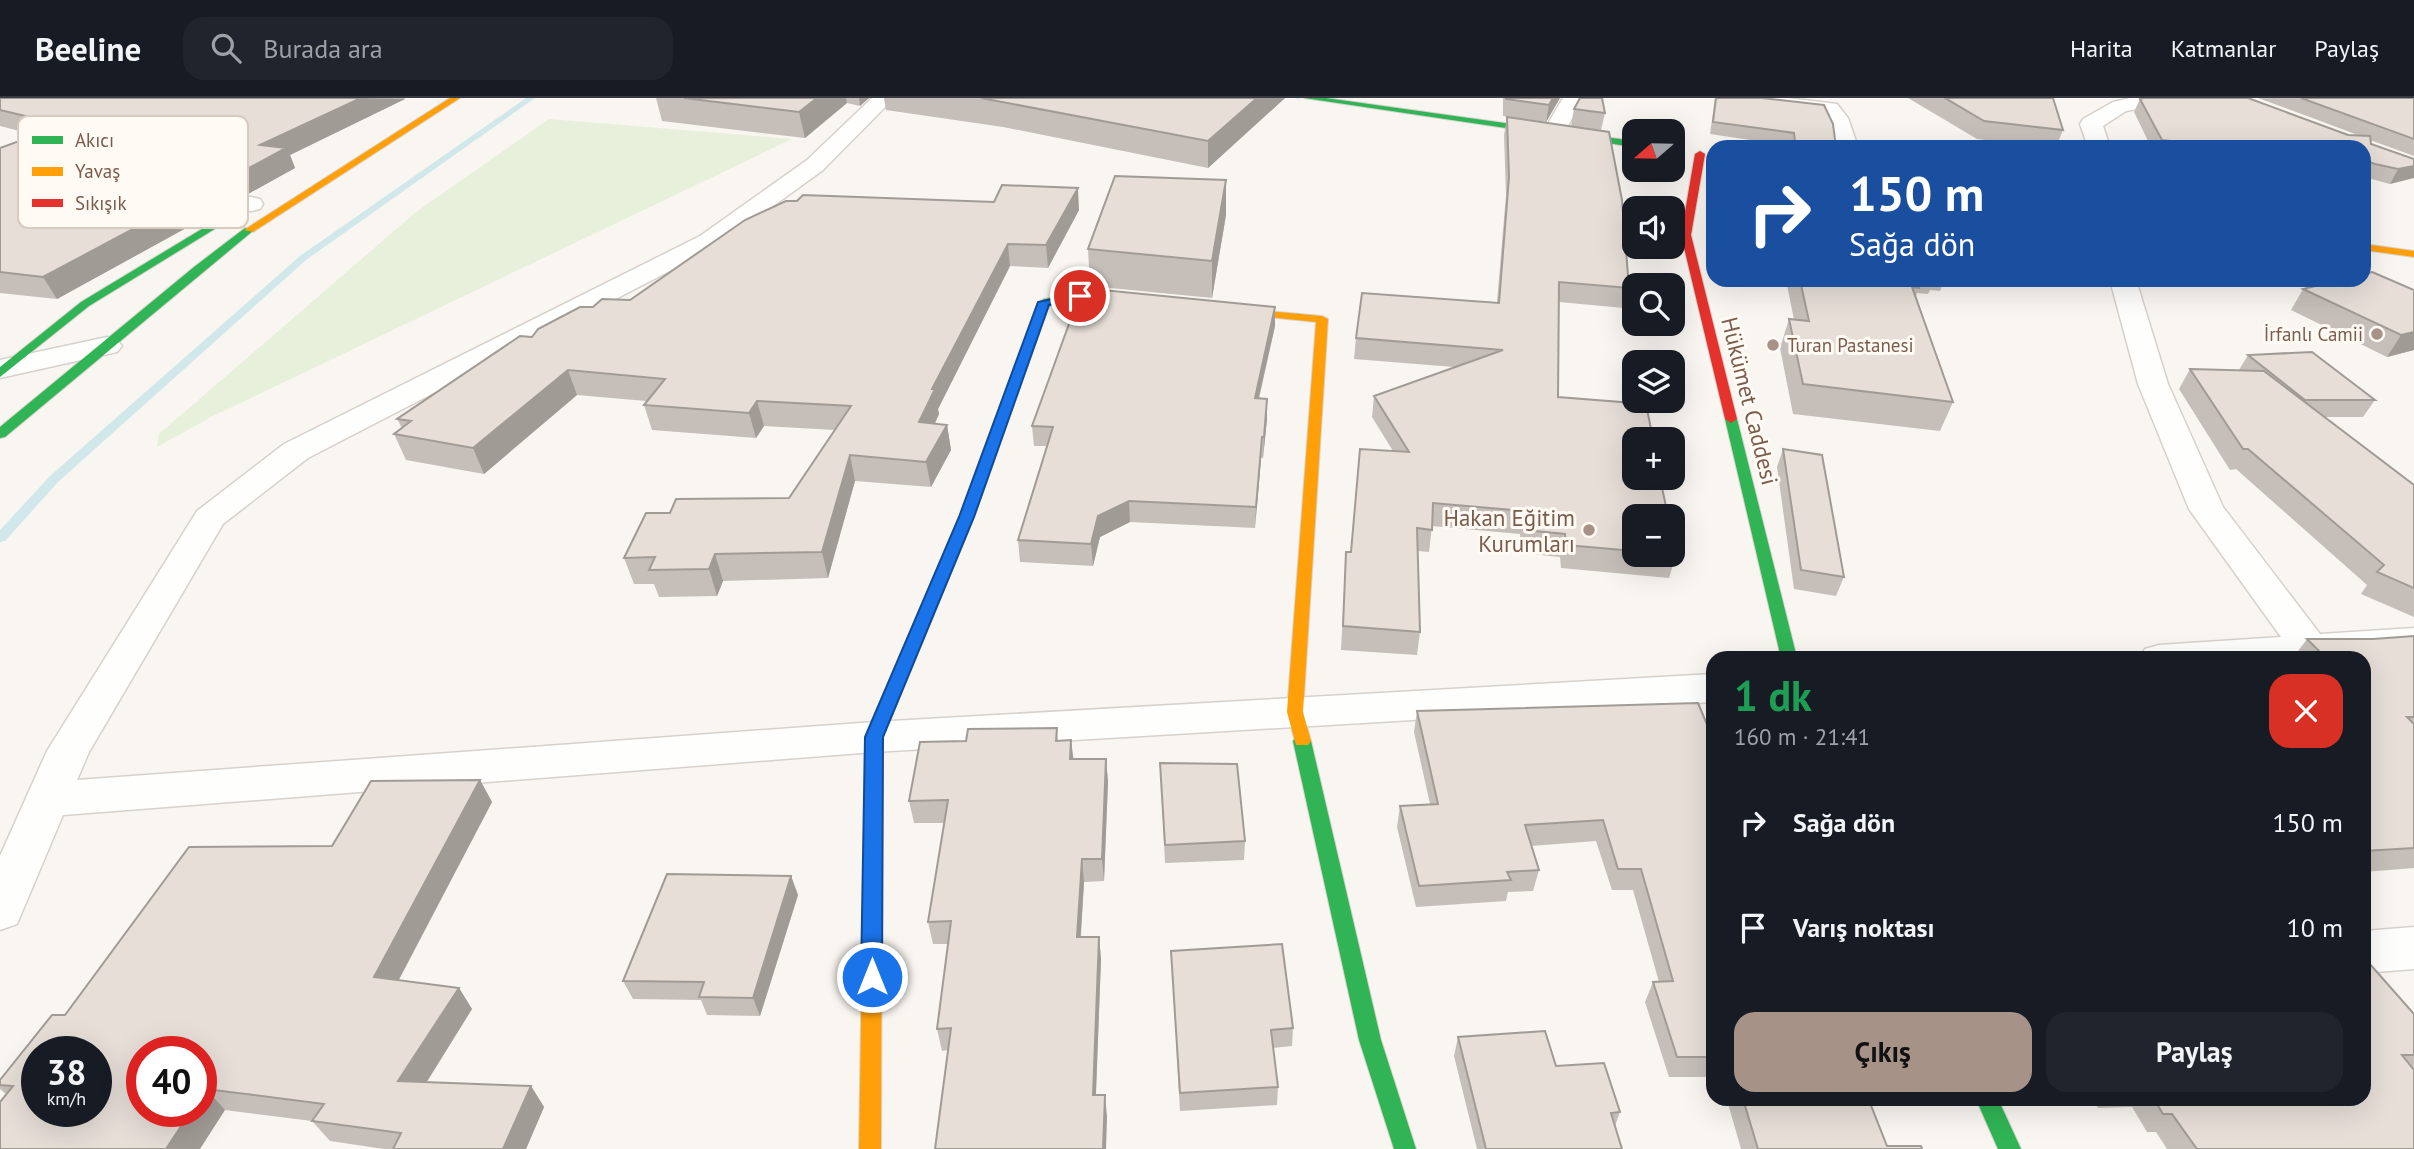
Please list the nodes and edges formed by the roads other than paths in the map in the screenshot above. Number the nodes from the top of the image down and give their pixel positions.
1 (456, 98) edge
2 (884, 98) edge
3 (1308, 98) edge
4 (1573, 98) edge
5 (1729, 98) edge
6 (2168, 98) edge
7 (1387, 103) edge
8 (1830, 104) edge
9 (1554, 132) junction
10 (1845, 140) edge
11 (2097, 140) edge
12 (1622, 142) edge
13 (1700, 154) edge
14 (248, 201) edge
15 (256, 201) joint
16 (248, 206) edge
17 (211, 228) edge
18 (2371, 248) edge
19 (2414, 254) edge
20 (2125, 287) edge
21 (1147, 303) edge
22 (1201, 308) edge
23 (107, 346) junction
24 (2, 370) edge
25 (0, 435) edge
26 (2414, 641) edge
27 (2310, 648) junction
28 (1787, 651) edge
29 (2265, 651) edge
30 (1706, 688) edge
31 (1295, 712) junction
32 (874, 737) junction
33 (47, 799) junction
34 (0, 911) edge
35 (2414, 948) edge
36 (2371, 951) edge
37 (1990, 1106) edge
38 (870, 1149) edge
39 (1405, 1149) edge
40 (2010, 1149) edge

1 - 23 street
2 - 33 street
3 - 7 street
4 - 9 street
5 - 8 street
6 - 11 street
7 - 9 street
8 - 10 street
9 - 12 street
13 - 28 street, Hükümet Caddesi
14 - 15 street
15 - 16 street
17 - 24 street
18 - 19 street
20 - 27 street
21 - 32 street
22 - 31 street
23 - 24 street
23 - 25 street
26 - 27 street
27 - 29 street
30 - 31 street
31 - 32 street
31 - 39 street
32 - 33 street
32 - 38 street
33 - 34 street
35 - 36 street
37 - 40 street

